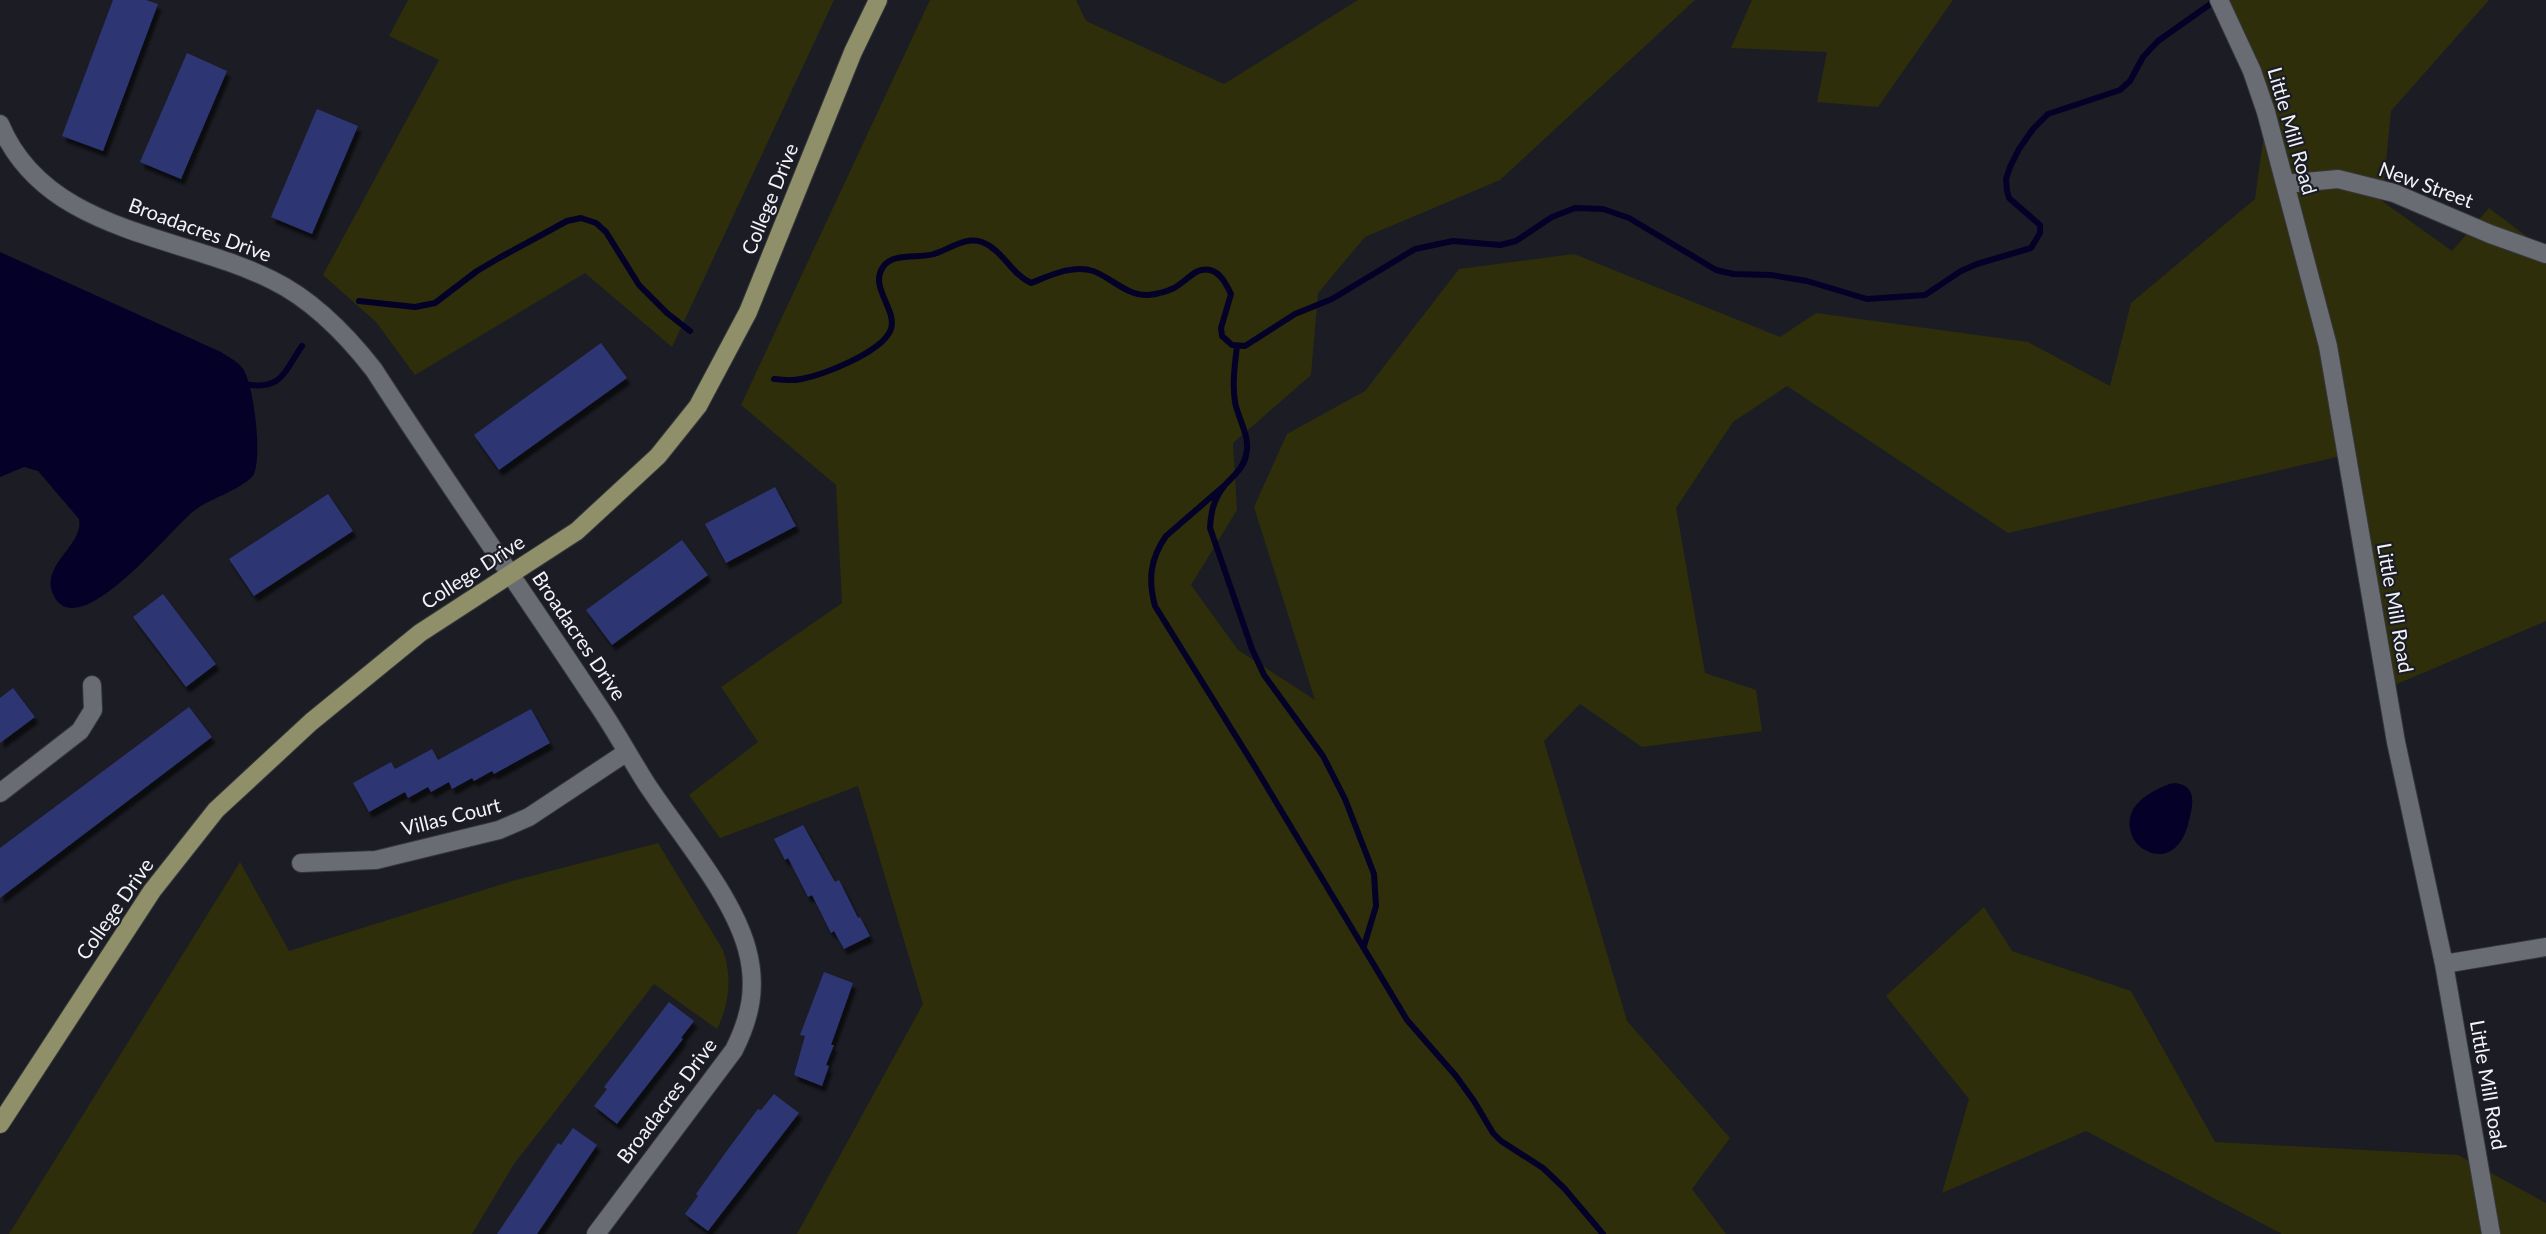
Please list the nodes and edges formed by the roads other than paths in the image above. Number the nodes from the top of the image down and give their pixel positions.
1 (878, 0) edge
2 (2219, 0) edge
3 (0, 124) edge
4 (2285, 184) junction
5 (2546, 254) edge
6 (510, 575) junction
7 (93, 686) dead end
8 (627, 752) junction
9 (0, 793) edge
10 (301, 863) dead end
11 (2546, 947) edge
12 (2444, 964) junction
13 (0, 1124) edge
14 (596, 1234) edge
15 (2491, 1234) edge

1 - 6 main road, College Drive
2 - 4 street, Little Mill Road
3 - 6 street, Broadacres Drive
4 - 5 street, New Street
4 - 12 street, Little Mill Road
6 - 8 street, Broadacres Drive
6 - 13 main road, College Drive
7 - 9 street
8 - 10 street, Villas Court
8 - 14 street, Broadacres Drive
11 - 12 street
12 - 15 street, Little Mill Road

